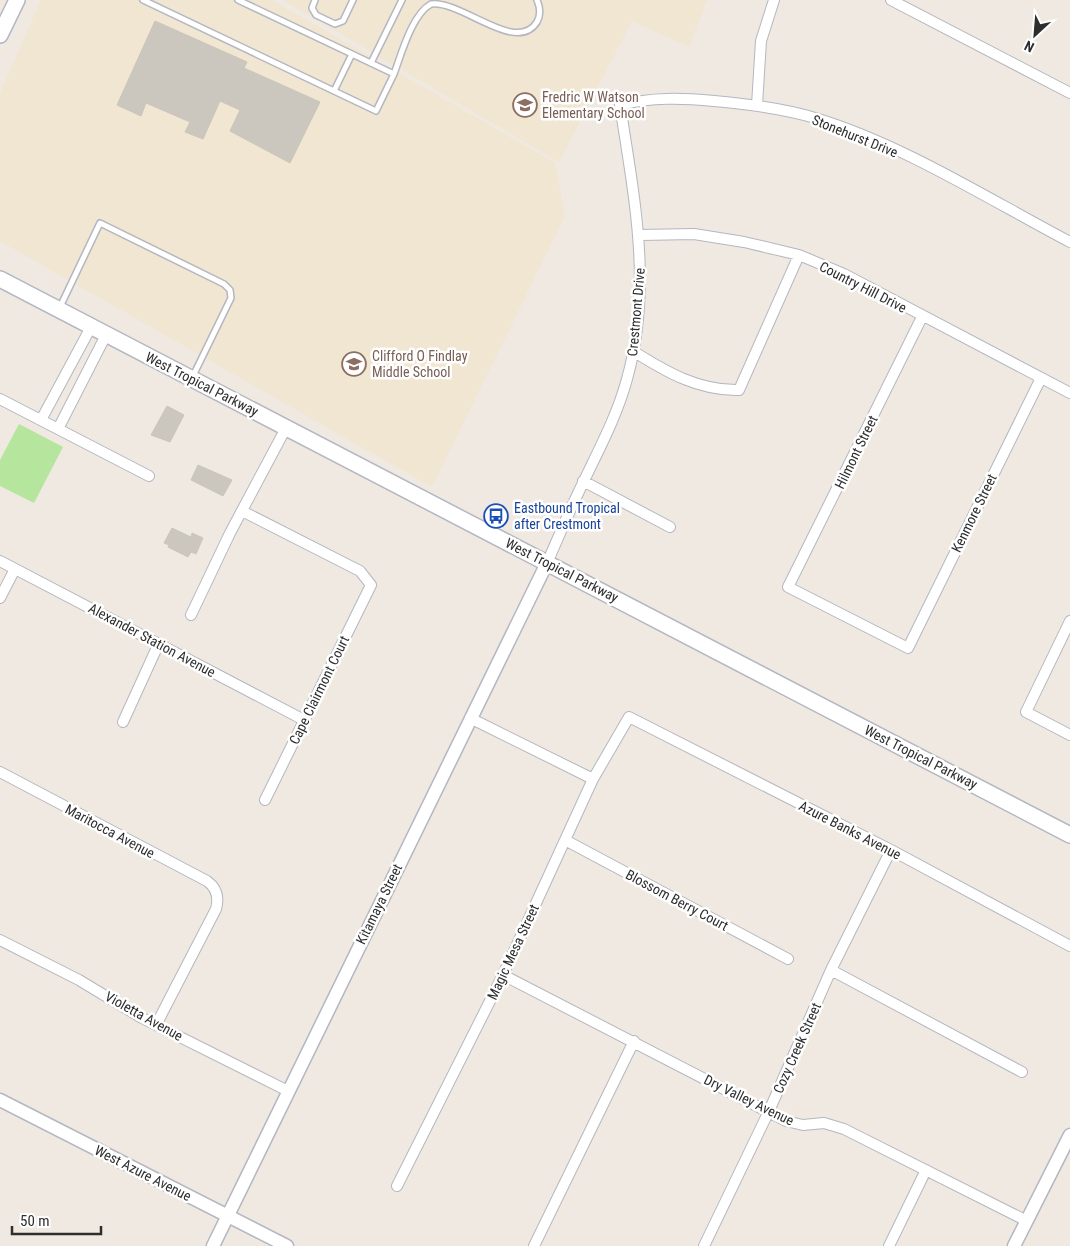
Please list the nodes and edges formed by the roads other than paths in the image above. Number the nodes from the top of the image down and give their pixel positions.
1 (17, 0) edge
2 (143, 0) edge
3 (238, 0) edge
4 (316, 0) edge
5 (353, 0) edge
6 (402, 0) edge
7 (537, 0) edge
8 (774, 0) edge
9 (891, 0) edge
10 (0, 35) edge
11 (352, 54) junction
12 (371, 63) junction
13 (394, 74) junction
14 (334, 91) junction
15 (1070, 93) edge
16 (620, 104) joint
17 (757, 105) junction
18 (640, 235) junction
19 (1070, 242) edge
20 (799, 255) junction
21 (0, 279) edge
22 (59, 310) junction
23 (922, 317) junction
24 (91, 327) junction
25 (106, 335) junction
26 (633, 351) junction
27 (1041, 378) junction
28 (192, 379) junction
29 (1070, 393) edge
30 (0, 399) edge
31 (41, 420) junction
32 (286, 428) junction
33 (58, 429) junction
34 (149, 476) dead end
35 (583, 481) junction
36 (242, 511) junction
37 (670, 527) dead end
38 (0, 561) edge
39 (547, 563) junction
40 (15, 569) junction
41 (0, 598) edge
42 (190, 615) dead end
43 (1070, 621) edge
44 (159, 643) junction
45 (908, 648) joint
46 (629, 717) joint
47 (470, 718) junction
48 (304, 720) junction
49 (123, 722) dead end
50 (1070, 735) edge
51 (0, 772) edge
52 (593, 779) junction
53 (265, 800) dead end
54 (1070, 835) edge
55 (565, 840) junction
56 (891, 850) junction
57 (0, 940) edge
58 (1070, 946) edge
59 (788, 959) dead end
60 (831, 970) junction
61 (503, 975) junction
62 (156, 1025) junction
63 (634, 1041) junction
64 (1022, 1072) dead end
65 (288, 1091) junction
66 (0, 1100) edge
67 (769, 1111) junction
68 (1070, 1135) edge
69 (926, 1170) junction
70 (397, 1186) dead end
71 (229, 1217) junction
72 (1027, 1221) junction
73 (213, 1246) edge
74 (287, 1246) edge
75 (534, 1246) edge
76 (704, 1246) edge
77 (889, 1246) edge
78 (1014, 1246) edge

1 - 10 main road
2 - 14 lane
3 - 11 lane
4 - 5 lane
6 - 12 lane
7 - 13 lane
8 - 17 street
9 - 15 street
11 - 12 lane
11 - 14 lane
12 - 13 lane
13 - 14 lane
16 - 17 street, Stonehurst Drive
16 - 18 street, Crestmont Drive
17 - 19 street, Stonehurst Drive
18 - 20 street, Country Hill Drive
18 - 26 street, Crestmont Drive
20 - 23 street, Country Hill Drive
20 - 26 street
21 - 22 main road, West Tropical Parkway
22 - 24 main road, West Tropical Parkway
22 - 28 lane
23 - 27 street, Country Hill Drive
23 - 45 street, Hilmont Street
24 - 25 main road, West Tropical Parkway
24 - 31 street
25 - 28 main road, West Tropical Parkway
25 - 33 street
26 - 35 street, Crestmont Drive
27 - 29 street, Country Hill Drive
27 - 45 street, Kenmore Street
28 - 32 main road, West Tropical Parkway
30 - 31 street
31 - 33 street
32 - 36 street
32 - 39 main road, West Tropical Parkway
33 - 34 street
35 - 37 street
35 - 39 street, Crestmont Drive
36 - 42 street
36 - 48 street, Cape Clairmont Court
38 - 40 street, Alexander Station Avenue
39 - 47 street, Kitamaya Street
39 - 54 main road, West Tropical Parkway
40 - 41 street
40 - 44 street, Alexander Station Avenue
43 - 50 street
44 - 48 street, Alexander Station Avenue
44 - 49 street
46 - 52 street, Magic Mesa Street
46 - 56 street, Azure Banks Avenue
47 - 52 street
47 - 65 street, Kitamaya Street
48 - 53 street, Cape Clairmont Court
51 - 62 street, Maritocca Avenue
52 - 55 street, Magic Mesa Street
55 - 59 street, Blossom Berry Court
55 - 61 street, Magic Mesa Street
56 - 58 street, Azure Banks Avenue
56 - 60 street, Cozy Creek Street
57 - 62 street, Violetta Avenue
60 - 64 street
60 - 67 street, Cozy Creek Street
61 - 63 street, Dry Valley Avenue
61 - 70 street, Magic Mesa Street
62 - 65 street, Violetta Avenue
63 - 67 street, Dry Valley Avenue
63 - 75 street
65 - 71 street, Kitamaya Street
66 - 71 street, West Azure Avenue
67 - 69 street, Dry Valley Avenue
67 - 76 street, Cozy Creek Street
68 - 72 street
69 - 72 street, Dry Valley Avenue
69 - 77 street
71 - 73 street, Kitamaya Street
71 - 74 street, West Azure Avenue
72 - 78 street

